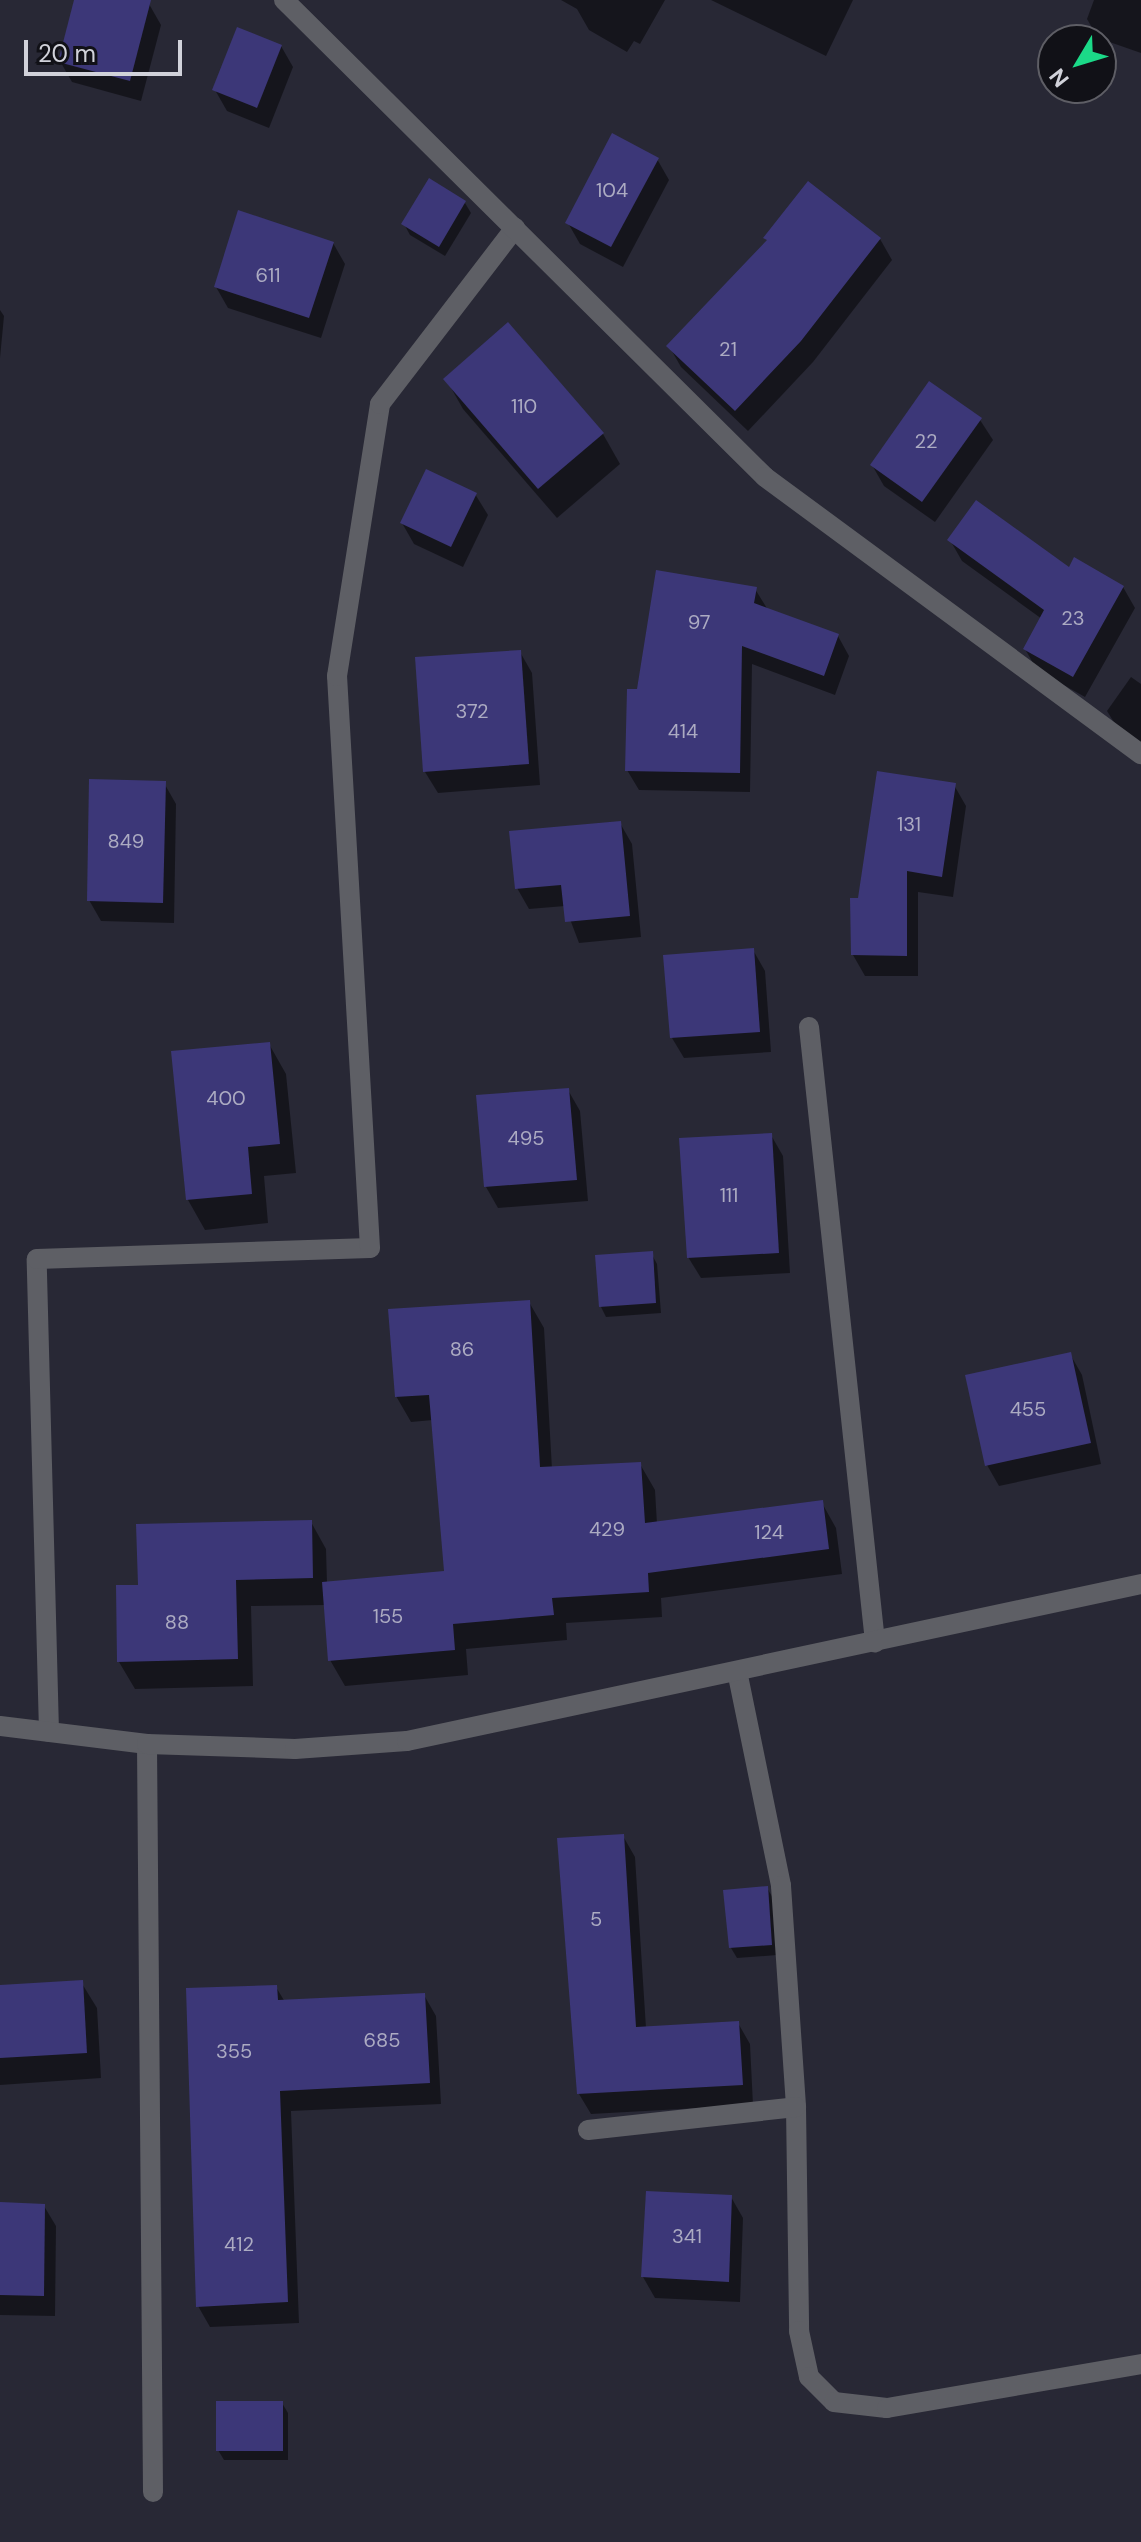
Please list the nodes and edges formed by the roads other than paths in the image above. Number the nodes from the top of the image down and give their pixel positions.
1 (284, 0) edge
2 (515, 228) junction
3 (1141, 754) edge
4 (809, 1027) dead end
5 (1141, 1584) edge
6 (875, 1642) junction
7 (737, 1671) junction
8 (0, 1726) edge
9 (49, 1732) junction
10 (147, 1744) junction
11 (796, 2107) junction
12 (588, 2130) dead end
13 (1141, 2364) edge
14 (153, 2492) dead end

1 - 2 street
2 - 3 street
2 - 9 street
4 - 6 street
5 - 6 street
6 - 7 street
7 - 10 street
7 - 11 street
8 - 9 street
9 - 10 street
10 - 14 street
11 - 12 street
11 - 13 street

